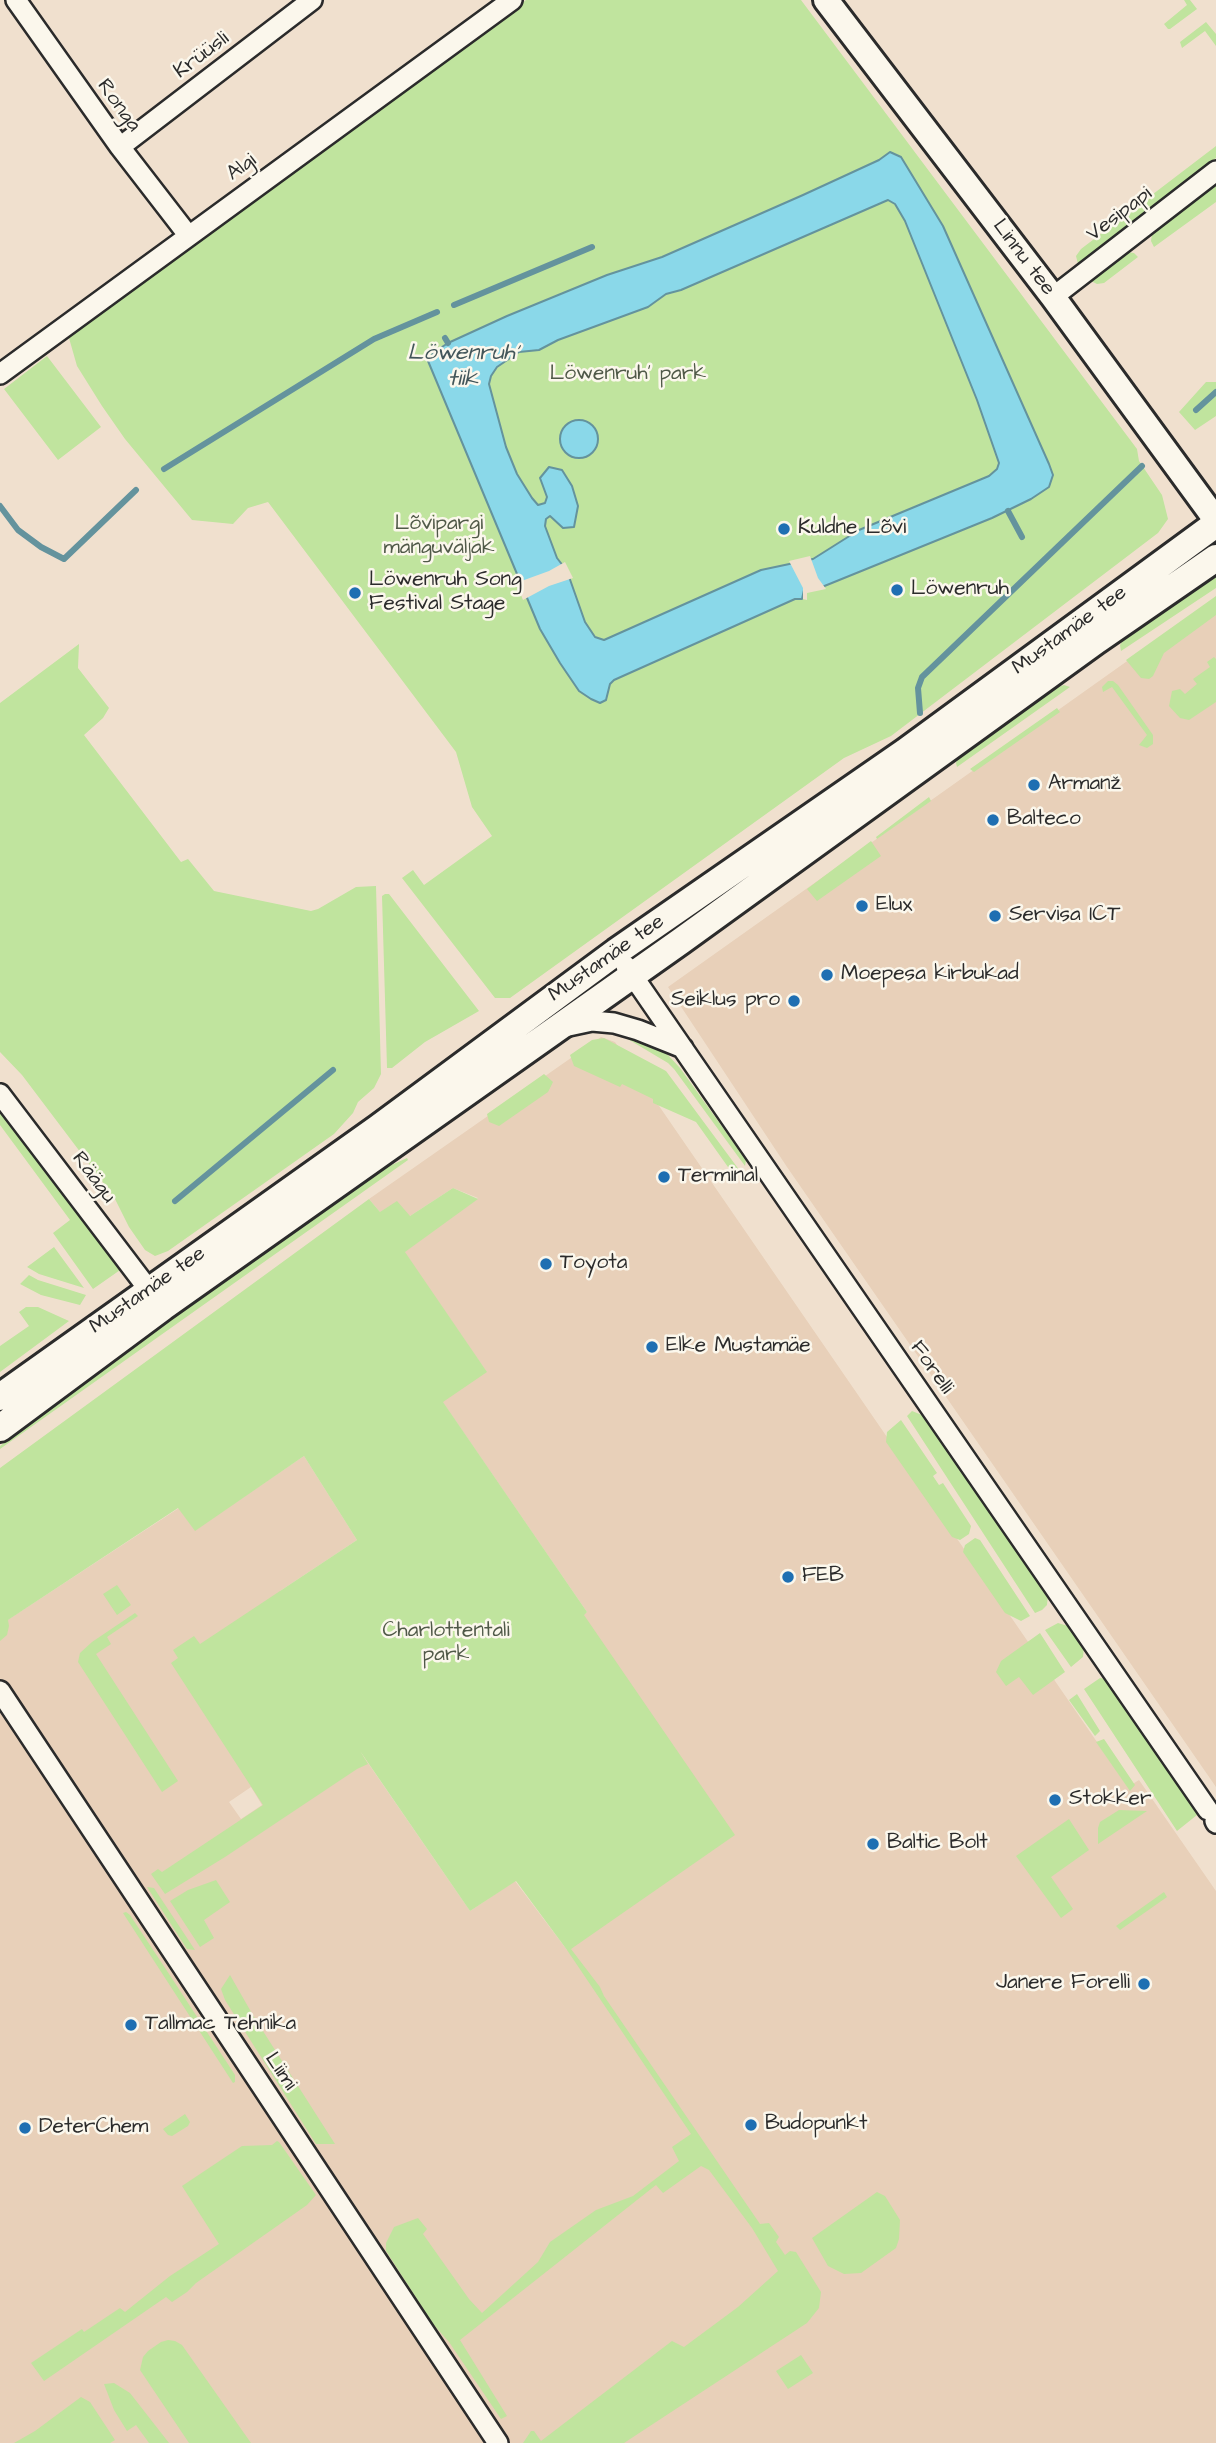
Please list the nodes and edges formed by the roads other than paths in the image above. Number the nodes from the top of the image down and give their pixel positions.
1 (16, 0) edge
2 (312, 0) edge
3 (512, 0) edge
4 (826, 0) edge
5 (120, 147) junction
6 (1216, 171) edge
7 (188, 236) junction
8 (1053, 297) junction
9 (0, 374) edge
10 (1216, 522) edge
11 (1216, 558) edge
12 (616, 952) junction
13 (633, 975) junction
14 (557, 1028) junction
15 (684, 1049) junction
16 (0, 1094) edge
17 (149, 1290) junction
18 (0, 1396) edge
19 (0, 1428) edge
20 (0, 1691) edge
21 (1213, 1818) edge
22 (498, 2443) edge

1 - 5 street, Ronga
2 - 5 street, Krüüsli
3 - 7 street, Algi
4 - 8 street, Linnu tee
5 - 7 street, Ronga
6 - 8 street, Vesipapi
7 - 9 street, Algi
8 - 10 street, Linnu tee
10 - 12 main road, Mustamäe tee
11 - 13 main road, Mustamäe tee
12 - 13 street, Forelli
12 - 17 main road, Mustamäe tee
13 - 14 main road, Mustamäe tee
13 - 15 street, Forelli
14 - 15 street
14 - 19 main road, Mustamäe tee
15 - 21 street, Forelli
16 - 17 street, Räägu
17 - 18 main road, Mustamäe tee
20 - 22 street, Liimi

